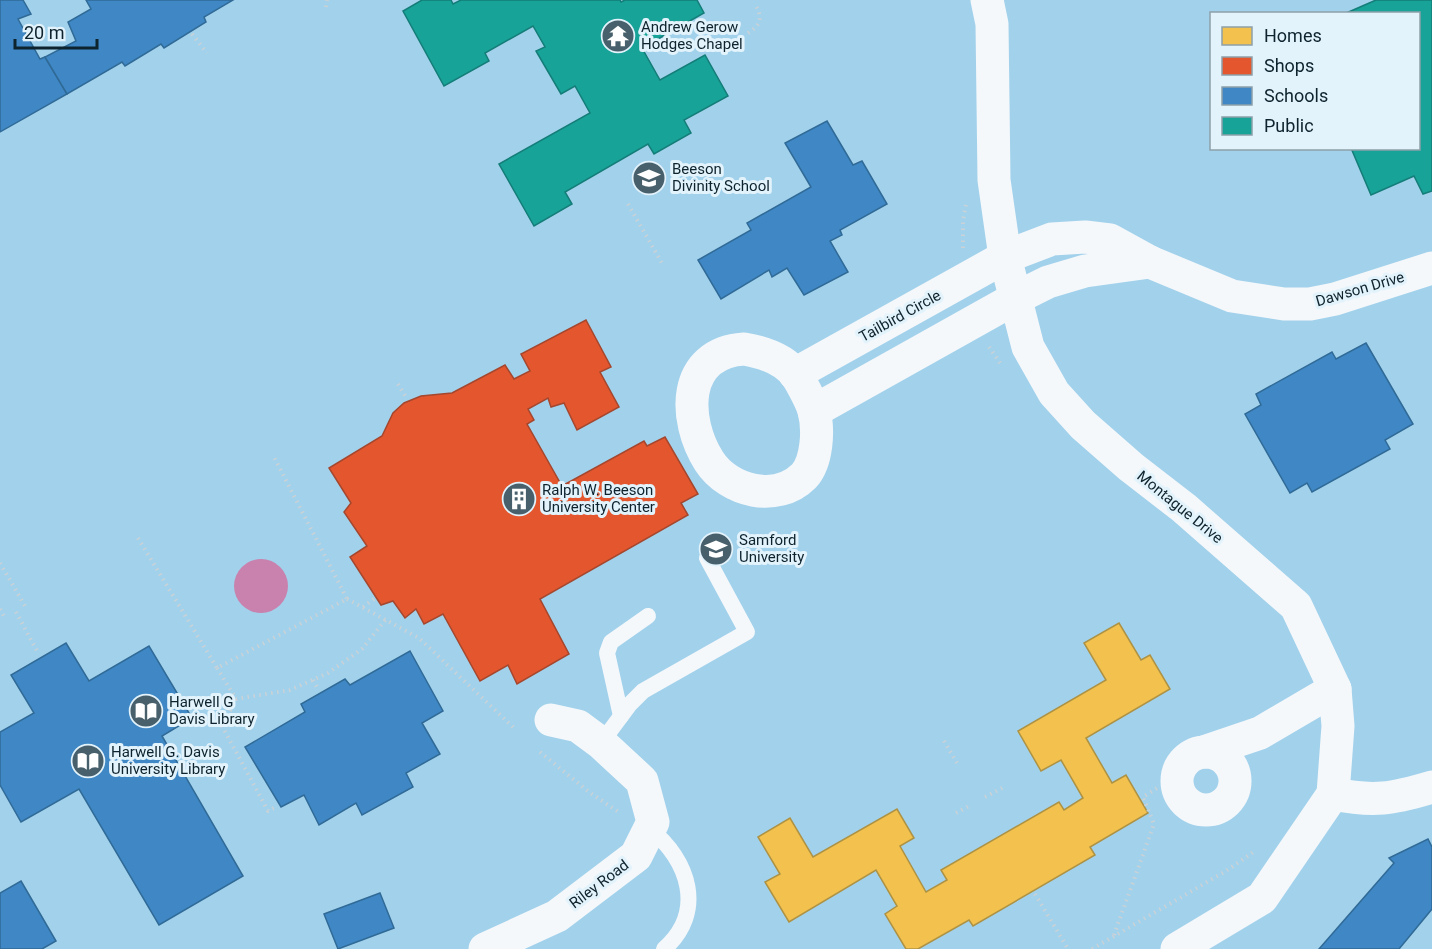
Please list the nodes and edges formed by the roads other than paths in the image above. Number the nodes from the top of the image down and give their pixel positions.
1 (987, 0) edge
2 (1005, 257) junction
3 (1150, 262) junction
4 (1432, 268) edge
5 (1016, 298) junction
6 (795, 374) junction
7 (814, 411) junction
8 (707, 558) dead end
9 (648, 616) dead end
10 (1335, 689) junction
11 (621, 716) junction
12 (550, 720) dead end
13 (1260, 733) junction
14 (601, 743) junction
15 (1204, 752) junction
16 (1235, 784) junction
17 (1432, 787) edge
18 (1333, 794) junction
19 (651, 826) junction
20 (485, 949) edge
21 (664, 949) edge
22 (1177, 949) edge

1 - 2 street, Montague Drive
2 - 3 street, Dawson Drive
2 - 5 street, Montague Drive
2 - 6 street, Tailbird Circle
3 - 4 street, Dawson Drive
3 - 5 street
5 - 7 street
5 - 10 street, Montague Drive
6 - 7 street
6 - 7 street
8 - 11 lane
9 - 11 lane
10 - 13 street
10 - 18 street, Montague Drive
11 - 14 lane
12 - 14 street
13 - 15 street
13 - 16 street
14 - 19 street
15 - 16 street
15 - 16 street
17 - 18 street
18 - 22 street
19 - 20 street, Riley Road
19 - 21 lane

